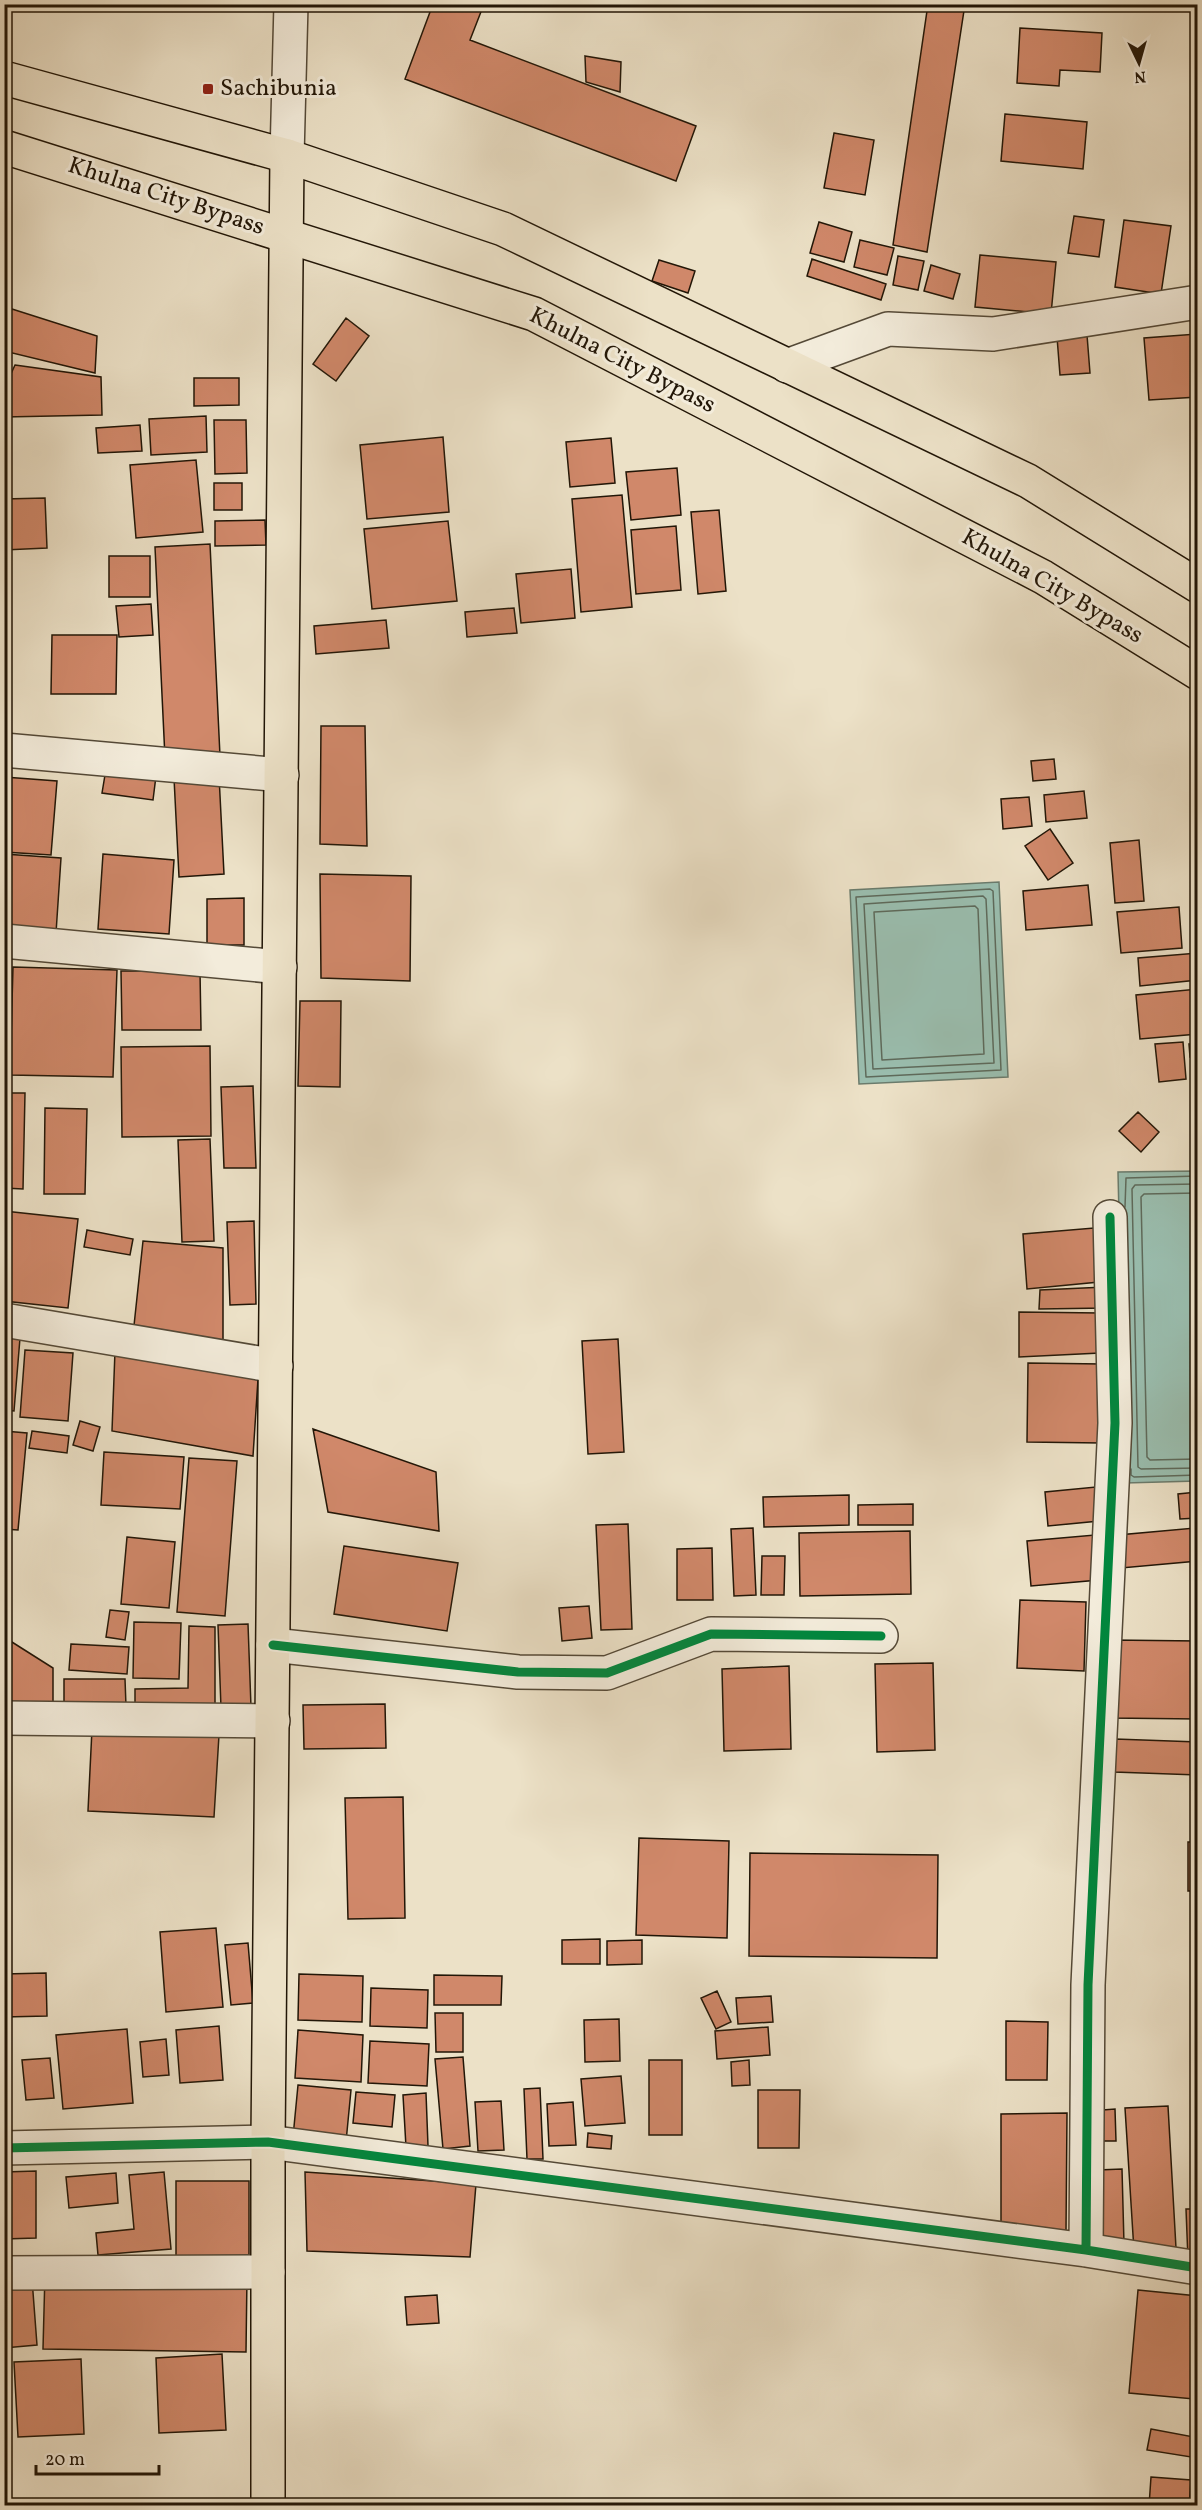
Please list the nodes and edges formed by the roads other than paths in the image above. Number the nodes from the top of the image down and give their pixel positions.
1 (291, 4) edge
2 (4, 78) edge
3 (4, 147) edge
4 (287, 156) junction
5 (287, 236) junction
6 (1197, 302) edge
7 (787, 366) junction
8 (1197, 586) edge
9 (1197, 673) edge
10 (4, 750) edge
11 (282, 775) junction
12 (4, 941) edge
13 (280, 967) junction
14 (1110, 1217) dead end
15 (4, 1320) edge
16 (276, 1366) junction
17 (881, 1636) dead end
18 (273, 1645) junction
19 (4, 1718) edge
20 (273, 1721) junction
21 (268, 2142) junction
22 (4, 2148) edge
23 (1086, 2250) junction
24 (1197, 2268) edge
25 (268, 2272) junction
26 (4, 2273) edge
27 (268, 2505) edge

1 - 4 street
2 - 4 main road
3 - 5 main road, Khulna City Bypass
4 - 5 main road
4 - 7 main road
5 - 9 main road, Khulna City Bypass
5 - 11 main road
6 - 7 street
7 - 8 main road
10 - 11 street
11 - 13 main road
12 - 13 street
13 - 16 main road
14 - 23 street
15 - 16 street
16 - 18 main road
17 - 18 street
18 - 20 main road
19 - 20 street
20 - 21 main road
21 - 22 street
21 - 23 street
21 - 25 main road
23 - 24 street
25 - 26 street
25 - 27 main road

